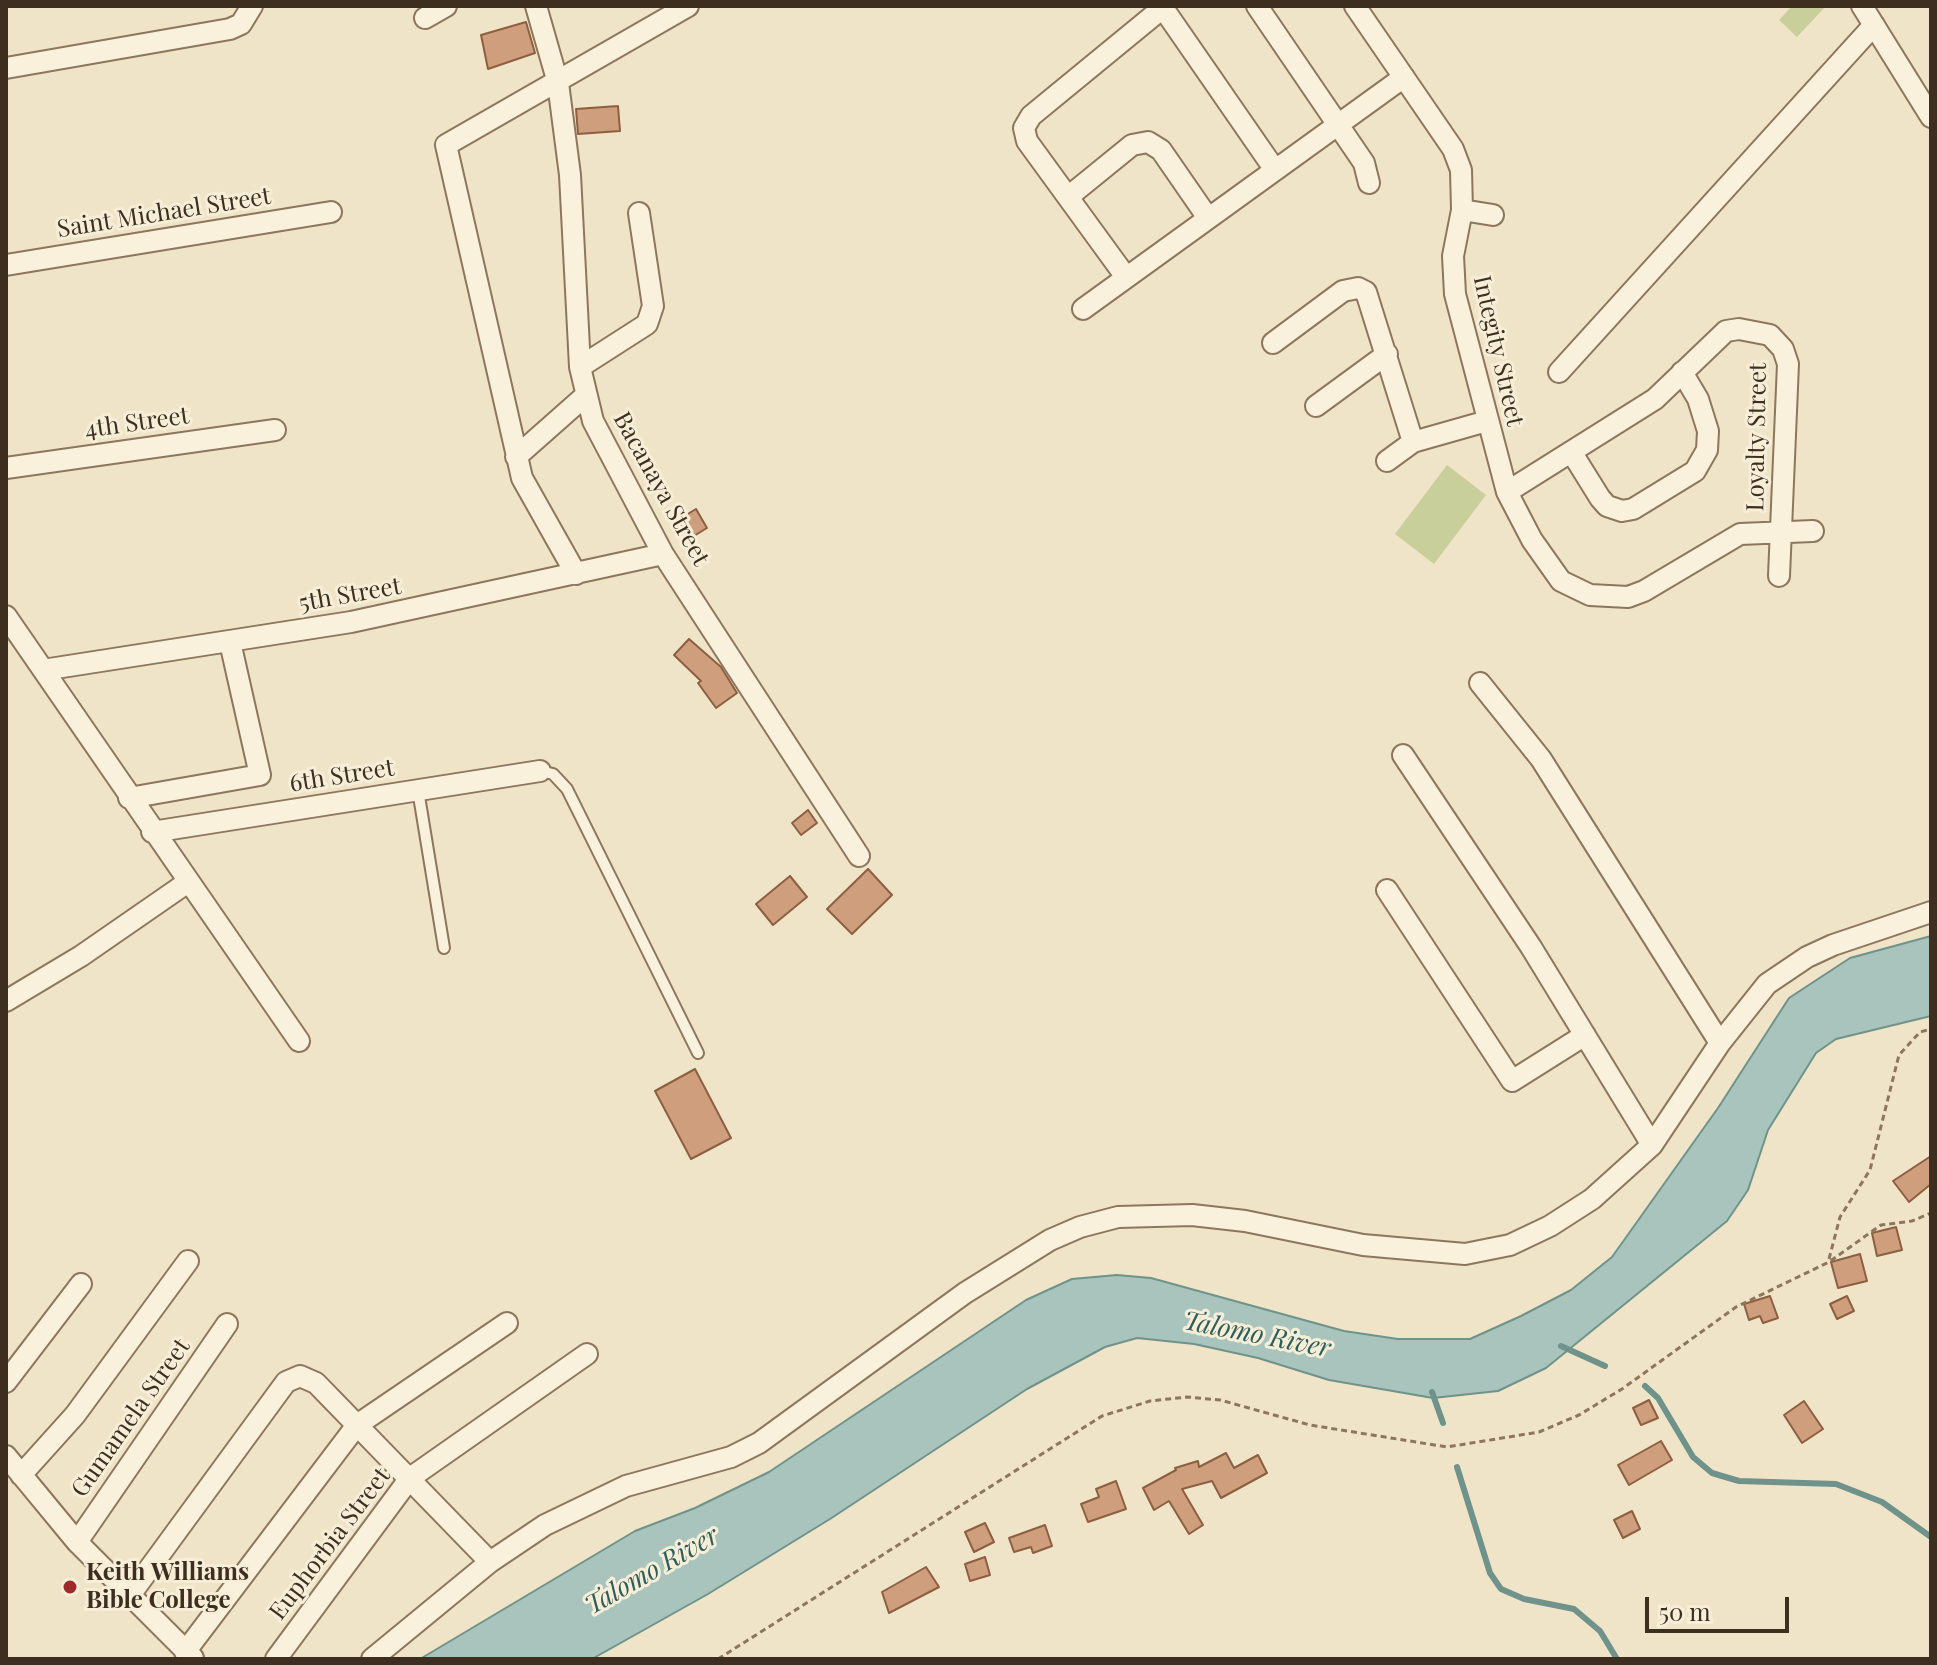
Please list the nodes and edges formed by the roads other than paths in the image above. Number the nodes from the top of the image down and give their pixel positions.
1 (446, 6) edge
2 (536, 6) edge
3 (688, 6) edge
4 (1257, 6) edge
5 (1355, 6) edge
6 (1862, 6) edge
7 (1164, 7) edge
8 (250, 11) edge
9 (425, 18) dead end
10 (1874, 25) junction
11 (6, 68) edge
12 (1404, 77) junction
13 (558, 83) junction
14 (1931, 117) edge
15 (1338, 125) junction
16 (1275, 170) junction
17 (1369, 183) dead end
18 (1068, 197) junction
19 (1462, 210) junction
20 (331, 212) dead end
21 (639, 213) dead end
22 (1493, 215) dead end
23 (1208, 218) junction
24 (6, 265) edge
25 (1126, 277) junction
26 (1083, 309) dead end
27 (1273, 343) dead end
28 (1387, 354) junction
29 (580, 367) junction
30 (1559, 372) dead end
31 (1682, 372) junction
32 (585, 396) junction
33 (1316, 406) dead end
34 (1487, 421) junction
35 (275, 430) dead end
36 (1413, 442) junction
37 (1572, 453) junction
38 (516, 457) junction
39 (1387, 461) dead end
40 (6, 468) edge
41 (1507, 492) junction
42 (1813, 531) dead end
43 (1781, 532) junction
44 (663, 554) junction
45 (576, 574) junction
46 (1779, 576) dead end
47 (6, 616) edge
48 (230, 642) junction
49 (43, 670) junction
50 (1480, 683) dead end
51 (1403, 755) dead end
52 (540, 771) joint
53 (418, 790) junction
54 (129, 798) junction
55 (152, 832) junction
56 (859, 856) dead end
57 (188, 882) junction
58 (1387, 890) dead end
59 (1931, 912) edge
60 (444, 948) dead end
61 (6, 1001) edge
62 (1585, 1035) junction
63 (299, 1041) dead end
64 (1720, 1043) junction
65 (698, 1053) dead end
66 (1652, 1145) junction
67 (188, 1261) dead end
68 (81, 1284) dead end
69 (507, 1323) dead end
70 (227, 1324) dead end
71 (587, 1354) dead end
72 (6, 1382) edge
73 (357, 1425) junction
74 (6, 1456) edge
75 (21, 1475) junction
76 (410, 1478) junction
77 (77, 1542) junction
78 (490, 1562) junction
79 (130, 1595) junction
80 (190, 1655) edge
81 (276, 1659) edge
82 (372, 1659) edge

1 - 9 street
2 - 13 street, Bacanaya Street
3 - 13 street
4 - 15 street
5 - 12 street, Integity Street
6 - 10 street
7 - 16 street
7 - 18 street
8 - 11 street
10 - 14 street
10 - 30 street
12 - 15 street
12 - 19 street, Integity Street
13 - 29 street, Bacanaya Street
13 - 38 street
15 - 16 street
15 - 17 street
16 - 23 street
18 - 23 street
18 - 25 street
19 - 22 street
19 - 34 street, Integity Street
20 - 24 street, Saint Michael Street
21 - 29 street
23 - 25 street
25 - 26 street
27 - 28 street
28 - 33 street
28 - 36 street
29 - 32 street, Bacanaya Street
31 - 37 street, Loyalty Street
31 - 37 street
31 - 43 street, Loyalty Street
32 - 38 street
32 - 44 street, Bacanaya Street
34 - 36 street
34 - 41 street, Integity Street
35 - 40 street, 4th Street
36 - 39 street
37 - 41 street, Loyalty Street
38 - 45 street
41 - 43 street, Integity Street
42 - 43 street
43 - 46 street, Loyalty Street
44 - 45 street, 5th Street
44 - 56 street, Bacanaya Street
45 - 48 street, 5th Street
47 - 49 street
48 - 49 street, 5th Street
48 - 54 street
49 - 54 street
50 - 64 street
51 - 62 street
52 - 53 street, 6th Street
52 - 65 lane
53 - 55 street, 6th Street
53 - 60 lane
54 - 55 street
55 - 57 street
57 - 61 street
57 - 63 street
58 - 62 street
59 - 64 street
62 - 66 street
64 - 66 street
66 - 78 street
67 - 75 street
68 - 72 street
69 - 73 street
70 - 77 street, Gumamela Street
71 - 76 street, Euphorbia Street
73 - 76 street
73 - 79 street
73 - 80 street
74 - 75 street
75 - 77 street
76 - 78 street
76 - 81 street, Euphorbia Street
77 - 79 street
78 - 82 street
79 - 80 street

